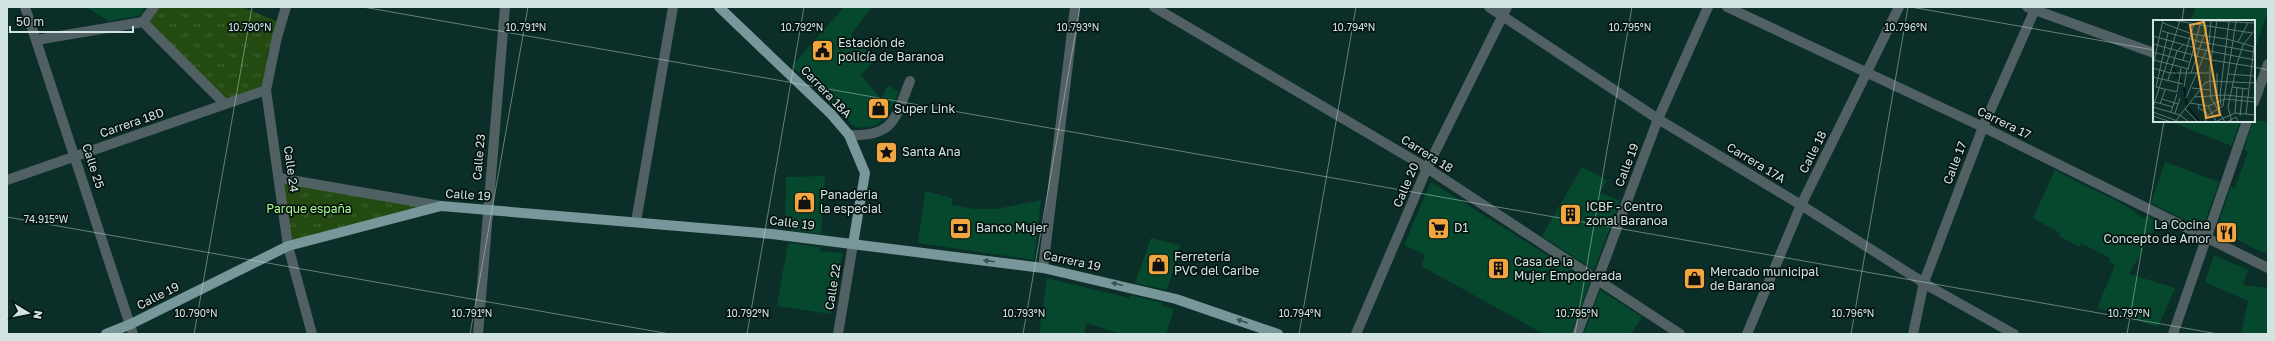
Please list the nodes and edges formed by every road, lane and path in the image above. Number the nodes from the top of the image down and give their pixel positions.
1 (25, 7) edge
2 (154, 7) edge
3 (286, 7) edge
4 (505, 7) edge
5 (673, 7) edge
6 (719, 7) edge
7 (1075, 7) edge
8 (1154, 7) edge
9 (1489, 7) edge
10 (1708, 7) edge
11 (1727, 7) edge
12 (1899, 7) edge
13 (2033, 8) edge
14 (1504, 11) edge
15 (143, 22) junction
16 (36, 40) junction
17 (2153, 53) edge
18 (2268, 64) edge
19 (1867, 73) junction
20 (910, 81) dead end
21 (266, 90) junction
22 (2260, 91) edge
23 (2255, 100) edge
24 (225, 104) junction
25 (1658, 119) junction
26 (2247, 122) edge
27 (1983, 127) junction
28 (849, 135) junction
29 (76, 156) junction
30 (1427, 168) junction
31 (279, 178) junction
32 (7, 180) edge
33 (1801, 205) junction
34 (441, 206) junction
35 (487, 209) junction
36 (636, 222) junction
37 (2205, 237) junction
38 (853, 244) junction
39 (288, 246) junction
40 (1043, 268) junction
41 (2268, 268) edge
42 (1597, 279) junction
43 (1924, 282) junction
44 (132, 329) edge
45 (106, 334) edge
46 (312, 334) edge
47 (478, 334) edge
48 (838, 334) edge
49 (1278, 334) edge
50 (1356, 334) edge
51 (1576, 334) edge
52 (1680, 334) edge
53 (1748, 334) edge
54 (1913, 334) edge
55 (2014, 334) edge
56 (2173, 334) edge

1 - 16 street, Calle 25
2 - 15 street
3 - 21 street, Calle 24
4 - 35 street, Calle 23
5 - 36 street
6 - 28 main road, Carrera 18A
7 - 40 street
8 - 30 street, Carrera 18
9 - 14 street, Carrera 17A
10 - 25 street, Calle 19
11 - 19 street, Carrera 17
12 - 19 street, Calle 18
13 - 17 street
13 - 27 street, Calle 17
14 - 25 street, Carrera 17A
14 - 30 street, Calle 20
15 - 16 street
15 - 24 street
16 - 29 street, Calle 25
18 - 22 street
19 - 27 street, Carrera 17
19 - 33 street, Calle 18
20 - 28 street
21 - 24 street, Carrera 18D
21 - 31 street, Calle 24
22 - 23 street
24 - 29 street, Carrera 18D
25 - 33 street, Carrera 17A
25 - 42 street, Calle 19
26 - 37 street
27 - 37 street, Carrera 17
27 - 43 street, Calle 17
28 - 38 main road, Carrera 18A
29 - 32 street, Carrera 18D
29 - 44 street, Calle 25
30 - 42 street, Carrera 18
30 - 50 street, Calle 20
31 - 34 street
31 - 39 street, Calle 24
33 - 43 street, Carrera 17A
33 - 53 street, Calle 18
34 - 35 main road, Calle 19
34 - 39 main road, Calle 19
35 - 36 main road, Calle 19
35 - 47 street, Calle 23
36 - 38 main road, Calle 19
37 - 41 street, Carrera 17
37 - 56 street
40 -> 38 main road, Carrera 19
38 - 48 street, Calle 22
39 - 44 main road, Calle 19
39 - 46 street, Calle 24
49 -> 40 main road, Carrera 19
42 - 51 street, Calle 19
42 - 52 street, Carrera 18
43 - 54 street, Calle 17
43 - 55 street, Carrera 17A
44 - 45 main road, Calle 19

